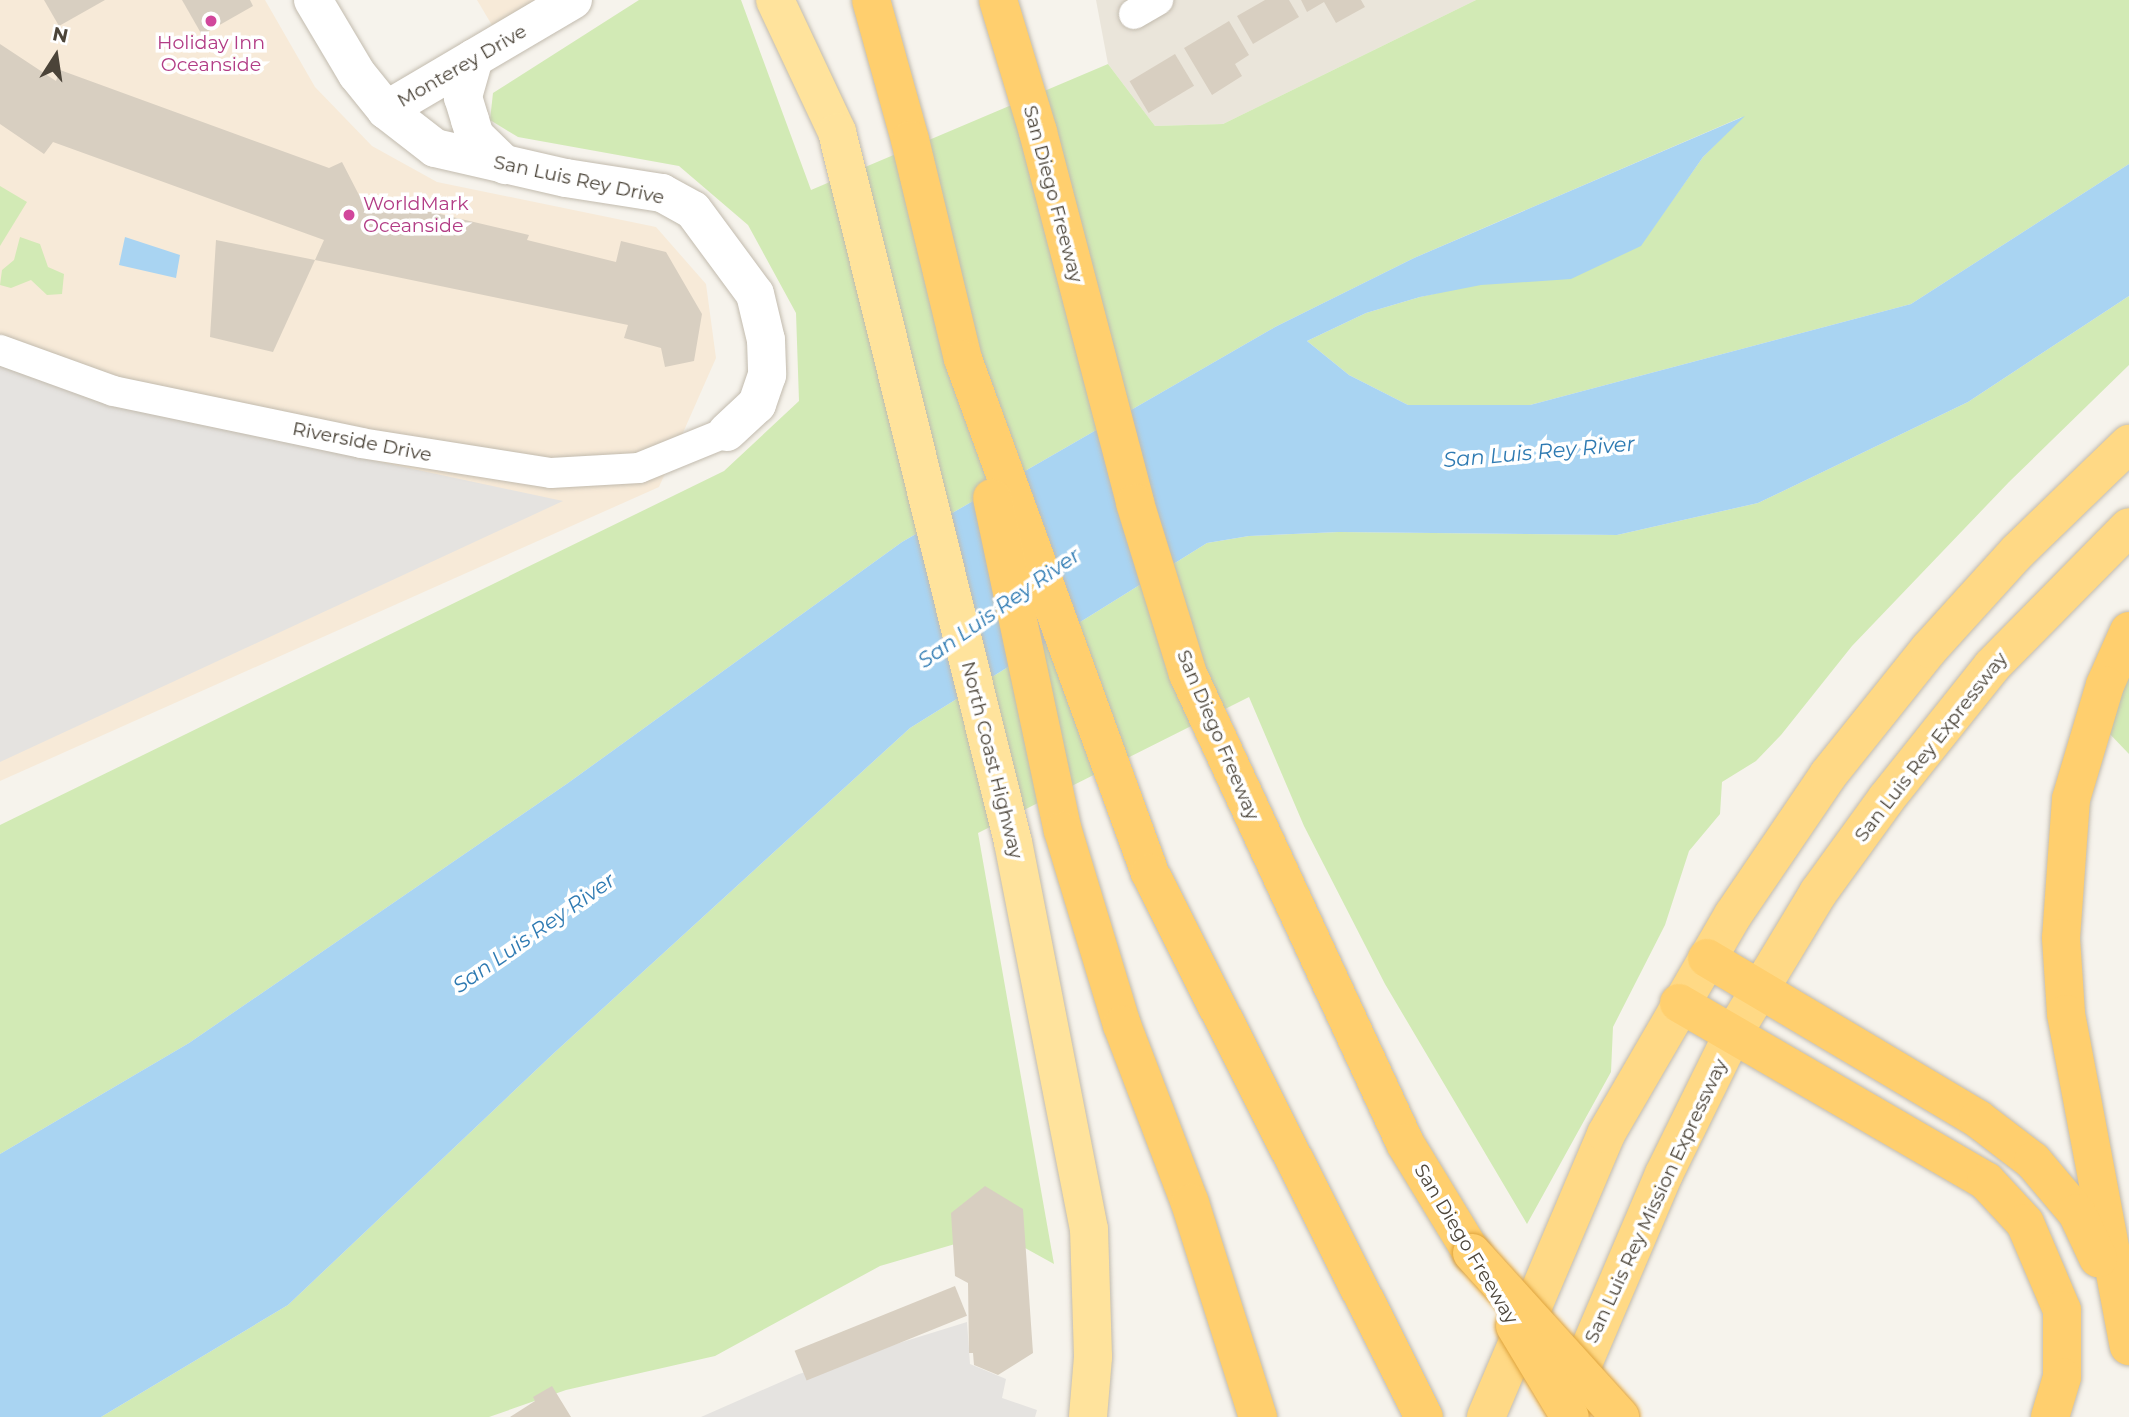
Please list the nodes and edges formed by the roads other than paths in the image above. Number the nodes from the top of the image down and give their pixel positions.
1 (313, 0) edge
2 (573, 0) edge
3 (775, 0) edge
4 (871, 0) edge
5 (998, 0) edge
6 (1018, 0) edge
7 (474, 58) junction
8 (1026, 95) junction
9 (386, 110) junction
10 (505, 165) junction
11 (0, 350) edge
12 (963, 359) junction
13 (727, 432) joint
14 (2129, 444) edge
15 (2129, 527) edge
16 (2129, 631) edge
17 (1707, 958) junction
18 (1759, 988) junction
19 (1679, 1003) junction
20 (1733, 1034) junction
21 (1472, 1253) junction
22 (2129, 1346) edge
23 (2129, 1368) edge
24 (1422, 1415) edge
25 (1088, 1417) edge
26 (1258, 1417) edge
27 (1486, 1417) edge
28 (1560, 1417) edge
29 (1570, 1417) edge
30 (1620, 1417) edge
31 (2050, 1417) edge

1 - 9 street, San Luis Rey Drive
2 - 7 street, Monterey Drive
3 - 25 main road, North Coast Highway
4 - 12 highway
5 - 8 highway, San Diego Freeway
6 - 8 highway
7 - 9 street, Monterey Drive
7 - 10 street
8 - 21 highway, San Diego Freeway
9 - 10 street, San Luis Rey Drive
10 - 13 street, San Luis Rey Drive
11 - 13 street, Riverside Drive
12 - 24 highway
12 - 26 highway
14 - 17 highway
15 - 18 highway, San Luis Rey Expressway
16 - 22 highway
17 - 18 highway
17 - 19 highway
18 - 20 highway, San Luis Rey Mission Expressway
18 - 23 highway
19 - 20 highway
19 - 27 highway
20 - 28 highway, San Luis Rey Mission Expressway
20 - 31 highway
21 - 29 highway, San Diego Freeway, bridge
21 - 30 highway, bridge

